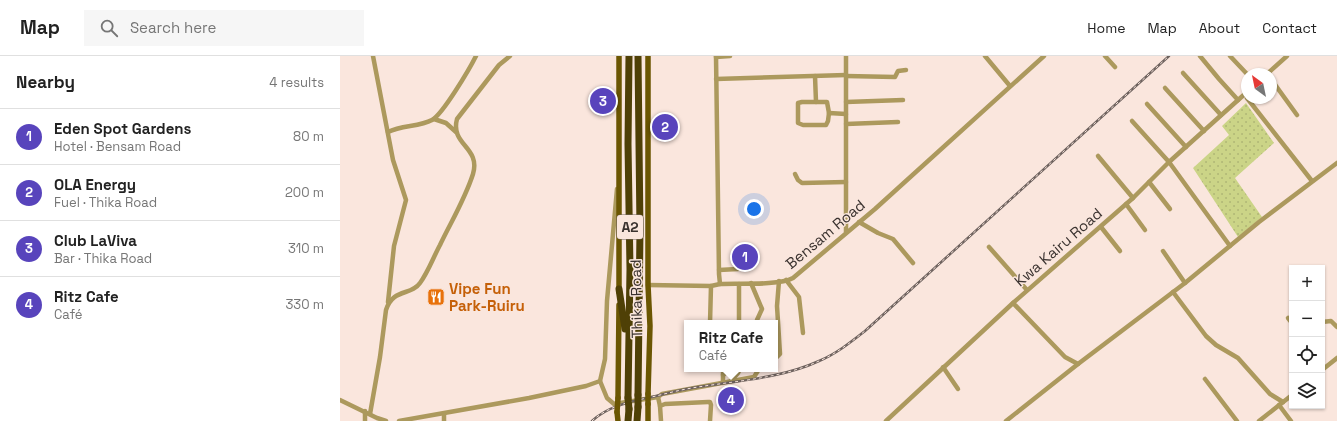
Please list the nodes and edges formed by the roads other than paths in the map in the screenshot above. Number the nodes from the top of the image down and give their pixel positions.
1 (373, 56) edge
2 (476, 56) edge
3 (510, 56) edge
4 (619, 56) edge
5 (629, 56) edge
6 (638, 56) edge
7 (648, 56) edge
8 (716, 56) edge
9 (730, 56) edge
10 (846, 56) edge
11 (985, 56) edge
12 (1044, 56) edge
13 (1105, 56) edge
14 (1200, 56) edge
15 (1230, 56) edge
16 (1287, 56) edge
17 (1115, 67) dead end
18 (1241, 68) edge
19 (1274, 68) edge
20 (906, 70) dead end
21 (1183, 74) dead end
22 (815, 76) junction
23 (846, 76) junction
24 (716, 79) junction
25 (1010, 86) junction
26 (1277, 87) edge
27 (1165, 88) dead end
28 (1241, 98) edge
29 (903, 100) dead end
30 (1238, 100) junction
31 (816, 102) junction
32 (846, 102) junction
33 (1147, 104) dead end
34 (1252, 104) edge
35 (829, 113) junction
36 (846, 114) junction
37 (1221, 115) junction
38 (1297, 115) dead end
39 (434, 119) junction
40 (1132, 121) dead end
41 (898, 122) dead end
42 (846, 124) junction
43 (1204, 131) junction
44 (388, 132) junction
45 (456, 132) junction
46 (1186, 147) junction
47 (1098, 156) dead end
48 (1169, 162) junction
49 (1337, 163) edge
50 (795, 174) dead end
51 (620, 180) junction
52 (1312, 181) junction
53 (846, 182) junction
54 (1149, 182) junction
55 (1133, 198) junction
56 (1126, 204) junction
57 (1170, 209) dead end
58 (859, 222) junction
59 (1101, 227) junction
60 (1145, 230) dead end
61 (846, 232) junction
62 (1230, 246) junction
63 (989, 247) dead end
64 (1120, 251) dead end
65 (1163, 251) dead end
66 (913, 263) dead end
67 (738, 269) dead end
68 (719, 270) junction
69 (786, 280) junction
70 (779, 281) junction
71 (751, 283) junction
72 (1185, 283) junction
73 (720, 284) junction
74 (739, 284) junction
75 (648, 285) junction
76 (711, 286) junction
77 (619, 289) junction
78 (1027, 290) junction
79 (1173, 292) junction
80 (388, 302) junction
81 (1013, 303) junction
82 (710, 320) edge
83 (740, 320) edge
84 (757, 320) edge
85 (778, 320) edge
86 (778, 322) edge
87 (1325, 322) edge
88 (1337, 327) edge
89 (804, 333) dead end
90 (628, 353) junction
91 (778, 356) edge
92 (1337, 358) edge
93 (1078, 364) junction
94 (1325, 366) edge
95 (943, 367) junction
96 (728, 372) edge
97 (738, 372) edge
98 (757, 372) edge
99 (723, 375) joint
100 (1205, 379) dead end
101 (600, 381) junction
102 (731, 381) junction
103 (723, 383) junction
104 (958, 389) dead end
105 (658, 397) junction
106 (1289, 397) edge
107 (340, 400) edge
108 (1281, 404) junction
109 (660, 406) junction
110 (364, 411) junction
111 (370, 414) junction
112 (444, 414) junction
113 (430, 418) edge
114 (365, 421) edge
115 (386, 421) edge
116 (399, 421) edge
117 (444, 421) edge
118 (618, 421) edge
119 (628, 421) edge
120 (637, 421) edge
121 (648, 421) edge
122 (660, 421) edge
123 (710, 421) edge
124 (886, 421) edge
125 (1006, 421) edge
126 (1237, 421) edge
127 (1259, 421) edge
128 (1291, 421) edge

1 - 44 street
2 - 39 street
3 - 45 street
4 - 51 main road, Thika Road
5 - 90 highway, Thika Road / A2
6 - 120 highway, Thika Road / A2, bridge
7 - 75 main road, Thika Road
8 - 9 street
8 - 24 street
10 - 23 street
11 - 25 street
12 - 25 street, Bensam Road
13 - 17 street
14 - 30 street
15 - 18 street
16 - 19 street
20 - 23 street
21 - 37 street
22 - 23 street
22 - 24 street
22 - 31 street
23 - 32 street
24 - 68 street
25 - 58 street, Bensam Road
26 - 38 street
27 - 43 street
28 - 30 street, Kwa Kairu Road
29 - 32 street
30 - 37 street, Kwa Kairu Road
31 - 35 street
31 - 35 street
32 - 36 street
33 - 46 street
34 - 52 street
35 - 36 street
36 - 42 street
37 - 43 street, Kwa Kairu Road
39 - 44 street
39 - 45 street
40 - 48 street
41 - 42 street
42 - 53 street
43 - 46 street, Kwa Kairu Road
44 - 80 street
45 - 80 street
46 - 48 street, Kwa Kairu Road
47 - 55 street
48 - 54 street, Kwa Kairu Road
48 - 62 street
49 - 52 street
50 - 53 street
51 - 77 main road, Thika Road
51 - 101 street
52 - 62 street
53 - 61 street
54 - 55 street, Kwa Kairu Road
54 - 57 street
55 - 56 street, Kwa Kairu Road
56 - 59 street, Kwa Kairu Road
56 - 60 street
58 - 61 street, Bensam Road
58 - 66 street
59 - 64 street
59 - 78 street, Kwa Kairu Road
61 - 69 street, Bensam Road
62 - 72 street
63 - 78 street
65 - 72 street
67 - 68 street
68 - 73 street
69 - 70 street, Bensam Road
69 - 89 street
70 - 71 street, Bensam Road
70 - 85 street
71 - 74 street, Bensam Road
71 - 84 street
72 - 79 street
73 - 74 street, Bensam Road
73 - 76 street, Bensam Road
74 - 83 street
75 - 76 street, Bensam Road
75 - 121 main road, Thika Road, bridge
76 - 82 street
77 - 90 highway
77 - 118 main road, Thika Road, bridge
78 - 81 street, Kwa Kairu Road
79 - 93 street
79 - 108 street
80 - 111 street
81 - 93 street
81 - 95 street, Kwa Kairu Road
86 - 91 street
87 - 88 street
90 - 119 highway, Thika Road / A2, bridge
92 - 94 street
93 - 125 street
95 - 104 street
95 - 124 street, Kwa Kairu Road
96 - 99 street
97 - 102 street
98 - 102 street
99 - 103 street
100 - 126 street
101 - 105 street
101 - 112 street
102 - 103 street
103 - 105 street
105 - 109 street
106 - 108 street
107 - 110 street
108 - 127 street
108 - 128 street
109 - 122 street
109 - 123 street
110 - 111 street
110 - 114 street
111 - 115 street
112 - 113 street
112 - 117 street
113 - 116 street

